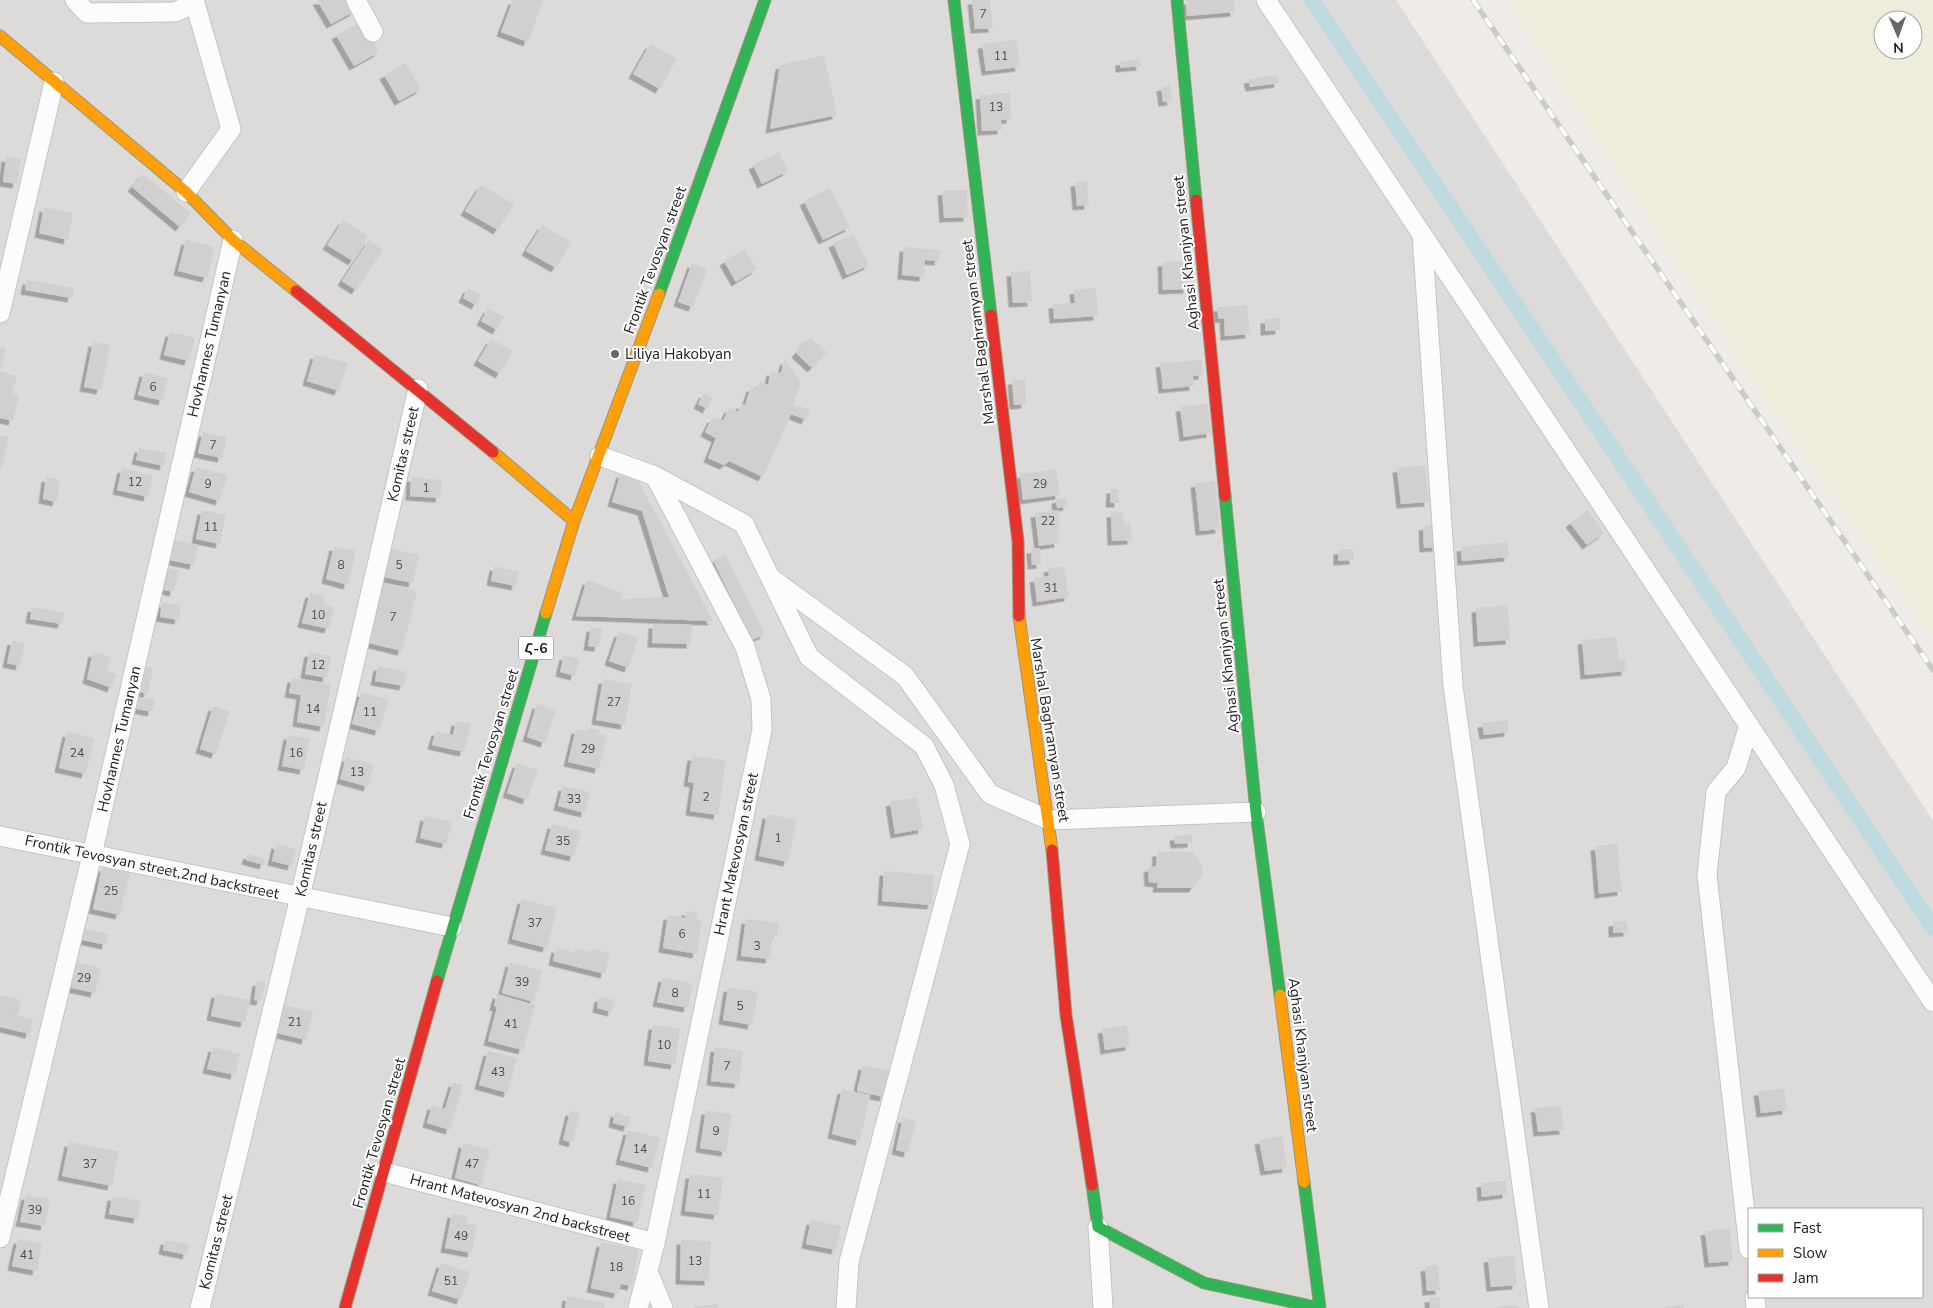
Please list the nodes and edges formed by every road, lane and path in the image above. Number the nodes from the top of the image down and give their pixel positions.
1 (75, 0) edge
2 (356, 0) edge
3 (765, 0) edge
4 (954, 0) edge
5 (1177, 0) edge
6 (1266, 0) edge
7 (373, 32) dead end
8 (0, 36) edge
9 (54, 82) junction
10 (186, 192) junction
11 (1422, 233) junction
12 (233, 240) junction
13 (0, 314) edge
14 (418, 389) junction
15 (600, 456) junction
16 (655, 476) junction
17 (574, 521) junction
18 (770, 578) junction
19 (1749, 726) junction
20 (1256, 812) junction
21 (1049, 820) junction
22 (0, 836) edge
23 (92, 856) junction
24 (300, 898) junction
25 (452, 927) junction
26 (1933, 1002) edge
27 (384, 1172) junction
28 (1098, 1227) junction
29 (0, 1238) edge
30 (1748, 1240) edge
31 (656, 1243) junction
32 (648, 1272) junction
33 (200, 1308) edge
34 (345, 1308) edge
35 (638, 1308) edge
36 (663, 1308) edge
37 (846, 1308) edge
38 (1103, 1308) edge
39 (1320, 1308) edge
40 (1539, 1308) edge

1 - 10 street
2 - 7 street
3 - 15 street, Frontik Tevosyan street / Հ-6
4 - 21 street, Marshal Baghramyan street
5 - 20 street, Aghasi Khanjyan street
6 - 11 street
8 - 9 street
9 - 10 street
9 - 13 street
10 - 12 street
11 - 19 street
11 - 40 street
12 - 14 street
12 - 23 street, Hovhannes Tumanyan
14 - 17 street
14 - 24 street, Komitas street
15 - 16 street
15 - 17 street, Frontik Tevosyan street / Հ-6
16 - 18 street
16 - 31 street, Hrant Matevosyan street
17 - 25 street, Frontik Tevosyan street / Հ-6
18 - 21 street
18 - 37 street
19 - 26 street
19 - 30 street
20 - 21 street
20 - 39 street, Aghasi Khanjyan street
21 - 28 street, Marshal Baghramyan street
22 - 23 street, Frontik Tevosyan street,2nd backstreet
23 - 24 street, Frontik Tevosyan street,2nd backstreet
23 - 29 street, Hovhannes Tumanyan
24 - 25 street, Frontik Tevosyan street,2nd backstreet
24 - 33 street, Komitas street
25 - 27 street, Frontik Tevosyan street / Հ-6
27 - 31 street, Hrant Matevosyan 2nd backstreet
27 - 34 street, Frontik Tevosyan street / Հ-6
28 - 38 street
28 - 39 street
31 - 32 street, Hrant Matevosyan street
32 - 35 street, Hrant Matevosyan street
32 - 36 street

